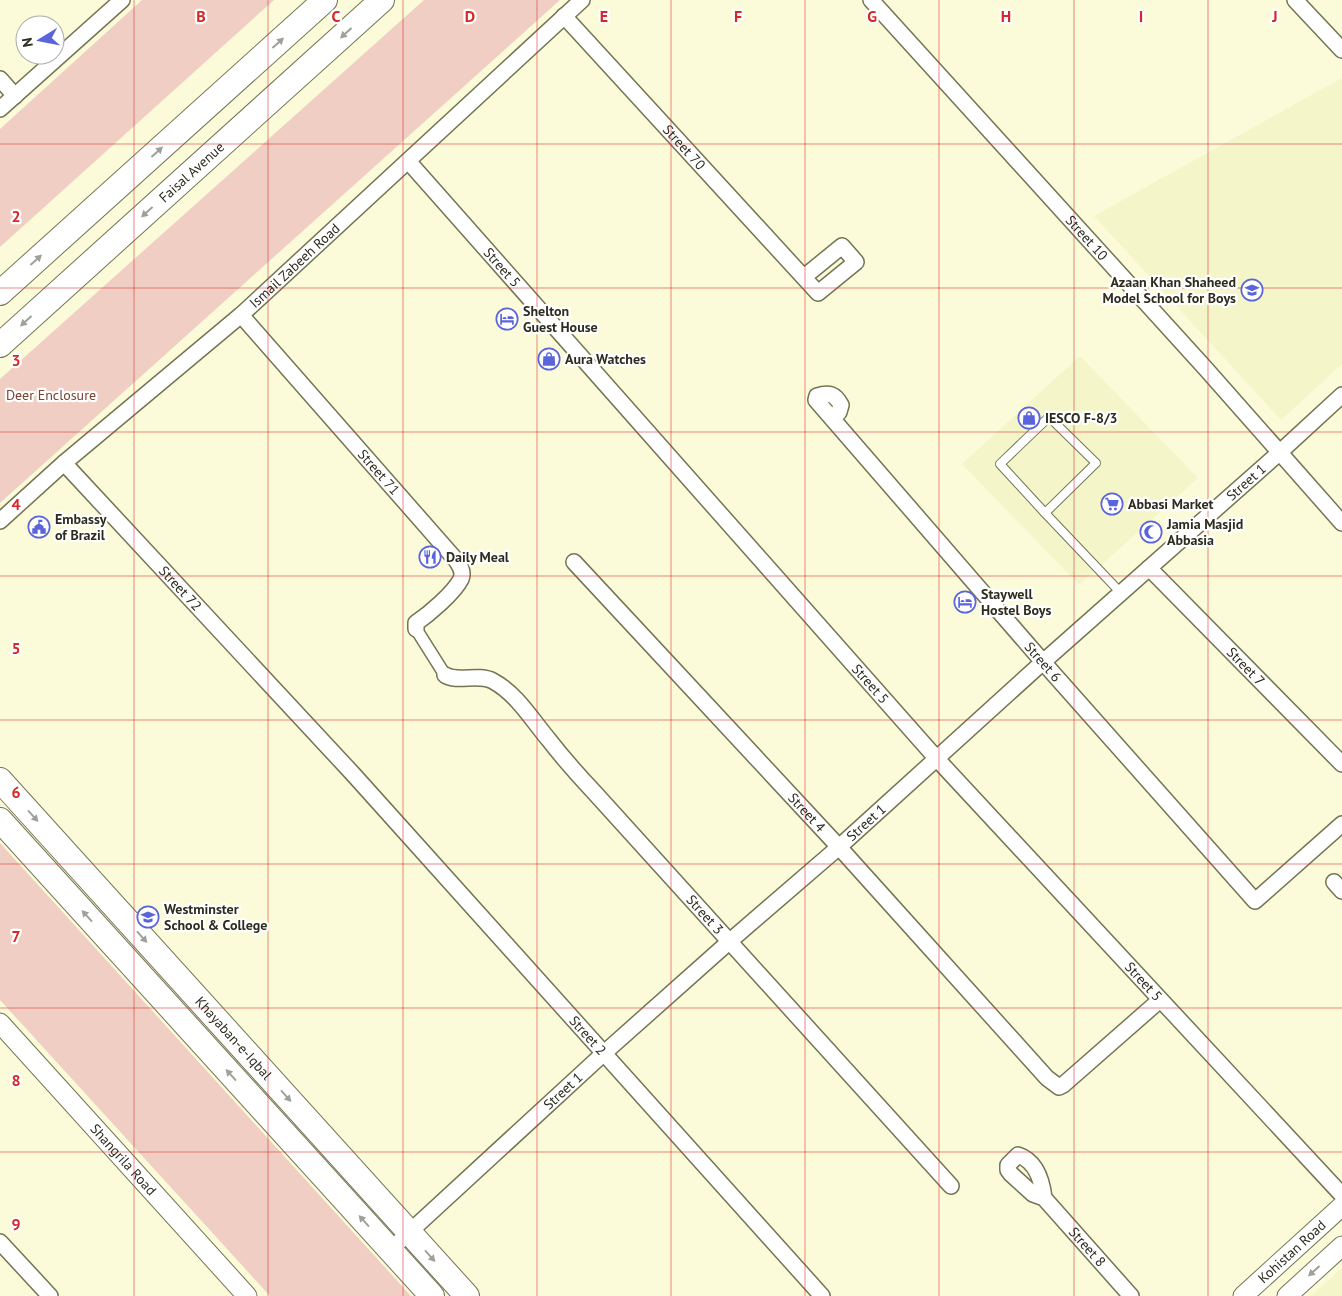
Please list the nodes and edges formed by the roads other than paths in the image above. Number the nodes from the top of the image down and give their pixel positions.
1 (122, 0) edge
2 (326, 0) edge
3 (382, 0) edge
4 (582, 0) edge
5 (870, 0) edge
6 (1296, 0) edge
7 (564, 16) junction
8 (1342, 50) edge
9 (0, 79) edge
10 (15, 96) junction
11 (0, 109) edge
12 (408, 161) junction
13 (804, 277) dead end
14 (0, 293) edge
15 (241, 315) junction
16 (0, 345) edge
17 (1342, 395) edge
18 (833, 419) dead end
19 (1279, 453) junction
20 (64, 463) junction
21 (1045, 513) junction
22 (0, 521) edge
23 (1342, 523) edge
24 (574, 562) dead end
25 (1149, 568) junction
26 (1120, 592) junction
27 (416, 630) joint
28 (1043, 662) junction
29 (445, 675) joint
30 (937, 759) junction
31 (1342, 764) edge
32 (353, 774) joint
33 (0, 780) edge
34 (0, 820) edge
35 (1342, 824) edge
36 (839, 847) junction
37 (730, 941) junction
38 (1160, 1000) junction
39 (0, 1023) edge
40 (603, 1054) junction
41 (951, 1186) dead end
42 (1342, 1196) edge
43 (1044, 1198) dead end
44 (1342, 1206) edge
45 (408, 1232) junction
46 (0, 1242) edge
47 (1342, 1246) edge
48 (390, 1250) junction
49 (815, 1294) edge
50 (50, 1296) edge
51 (247, 1296) edge
52 (432, 1296) edge
53 (466, 1296) edge
54 (1131, 1296) edge
55 (1243, 1296) edge
56 (1287, 1296) edge

1 - 10 street
14 -> 2 main road
3 -> 16 main road, Faisal Avenue
4 - 7 street, Ismail Zabeeh Road
5 - 19 street, Street 10
6 - 8 street
7 - 12 street, Ismail Zabeeh Road
7 - 13 street, Street 70
9 - 10 street
10 - 11 street
12 - 15 street, Ismail Zabeeh Road
12 - 30 street, Street 5
15 - 20 street, Ismail Zabeeh Road
15 - 27 street, Street 71
17 - 19 street, Street 1
18 - 28 street, Street 6
19 - 23 street, Street 10
19 - 25 street, Street 1
20 - 22 street, Ismail Zabeeh Road
20 - 32 street, Street 72
21 - 21 lane
21 - 26 lane
24 - 36 street, Street 4
25 - 26 street, Street 1
25 - 31 street, Street 7
26 - 28 street, Street 1
27 - 29 street
28 - 30 street, Street 1
28 - 35 street, Street 6
29 - 37 street, Street 3
30 - 36 street, Street 1
30 - 38 street, Street 5
32 - 40 street, Street 2
33 -> 45 main road, Khayaban-e-Iqbal
48 -> 34 main road, Khayaban-e-Iqbal
36 - 37 street, Street 1
36 - 38 street, Street 4
37 - 40 street, Street 1
37 - 41 street, Street 3
38 - 42 street, Street 5
39 - 51 street, Shangrila Road
40 - 45 street, Street 1
40 - 49 street, Street 2
43 - 54 street, Street 8
44 - 55 street, Kohistan Road
45 - 48 street, Street 1
45 -> 53 main road, Khayaban-e-Iqbal
46 - 50 street
47 -> 56 street
48 - 52 main road, Khayaban-e-Iqbal

